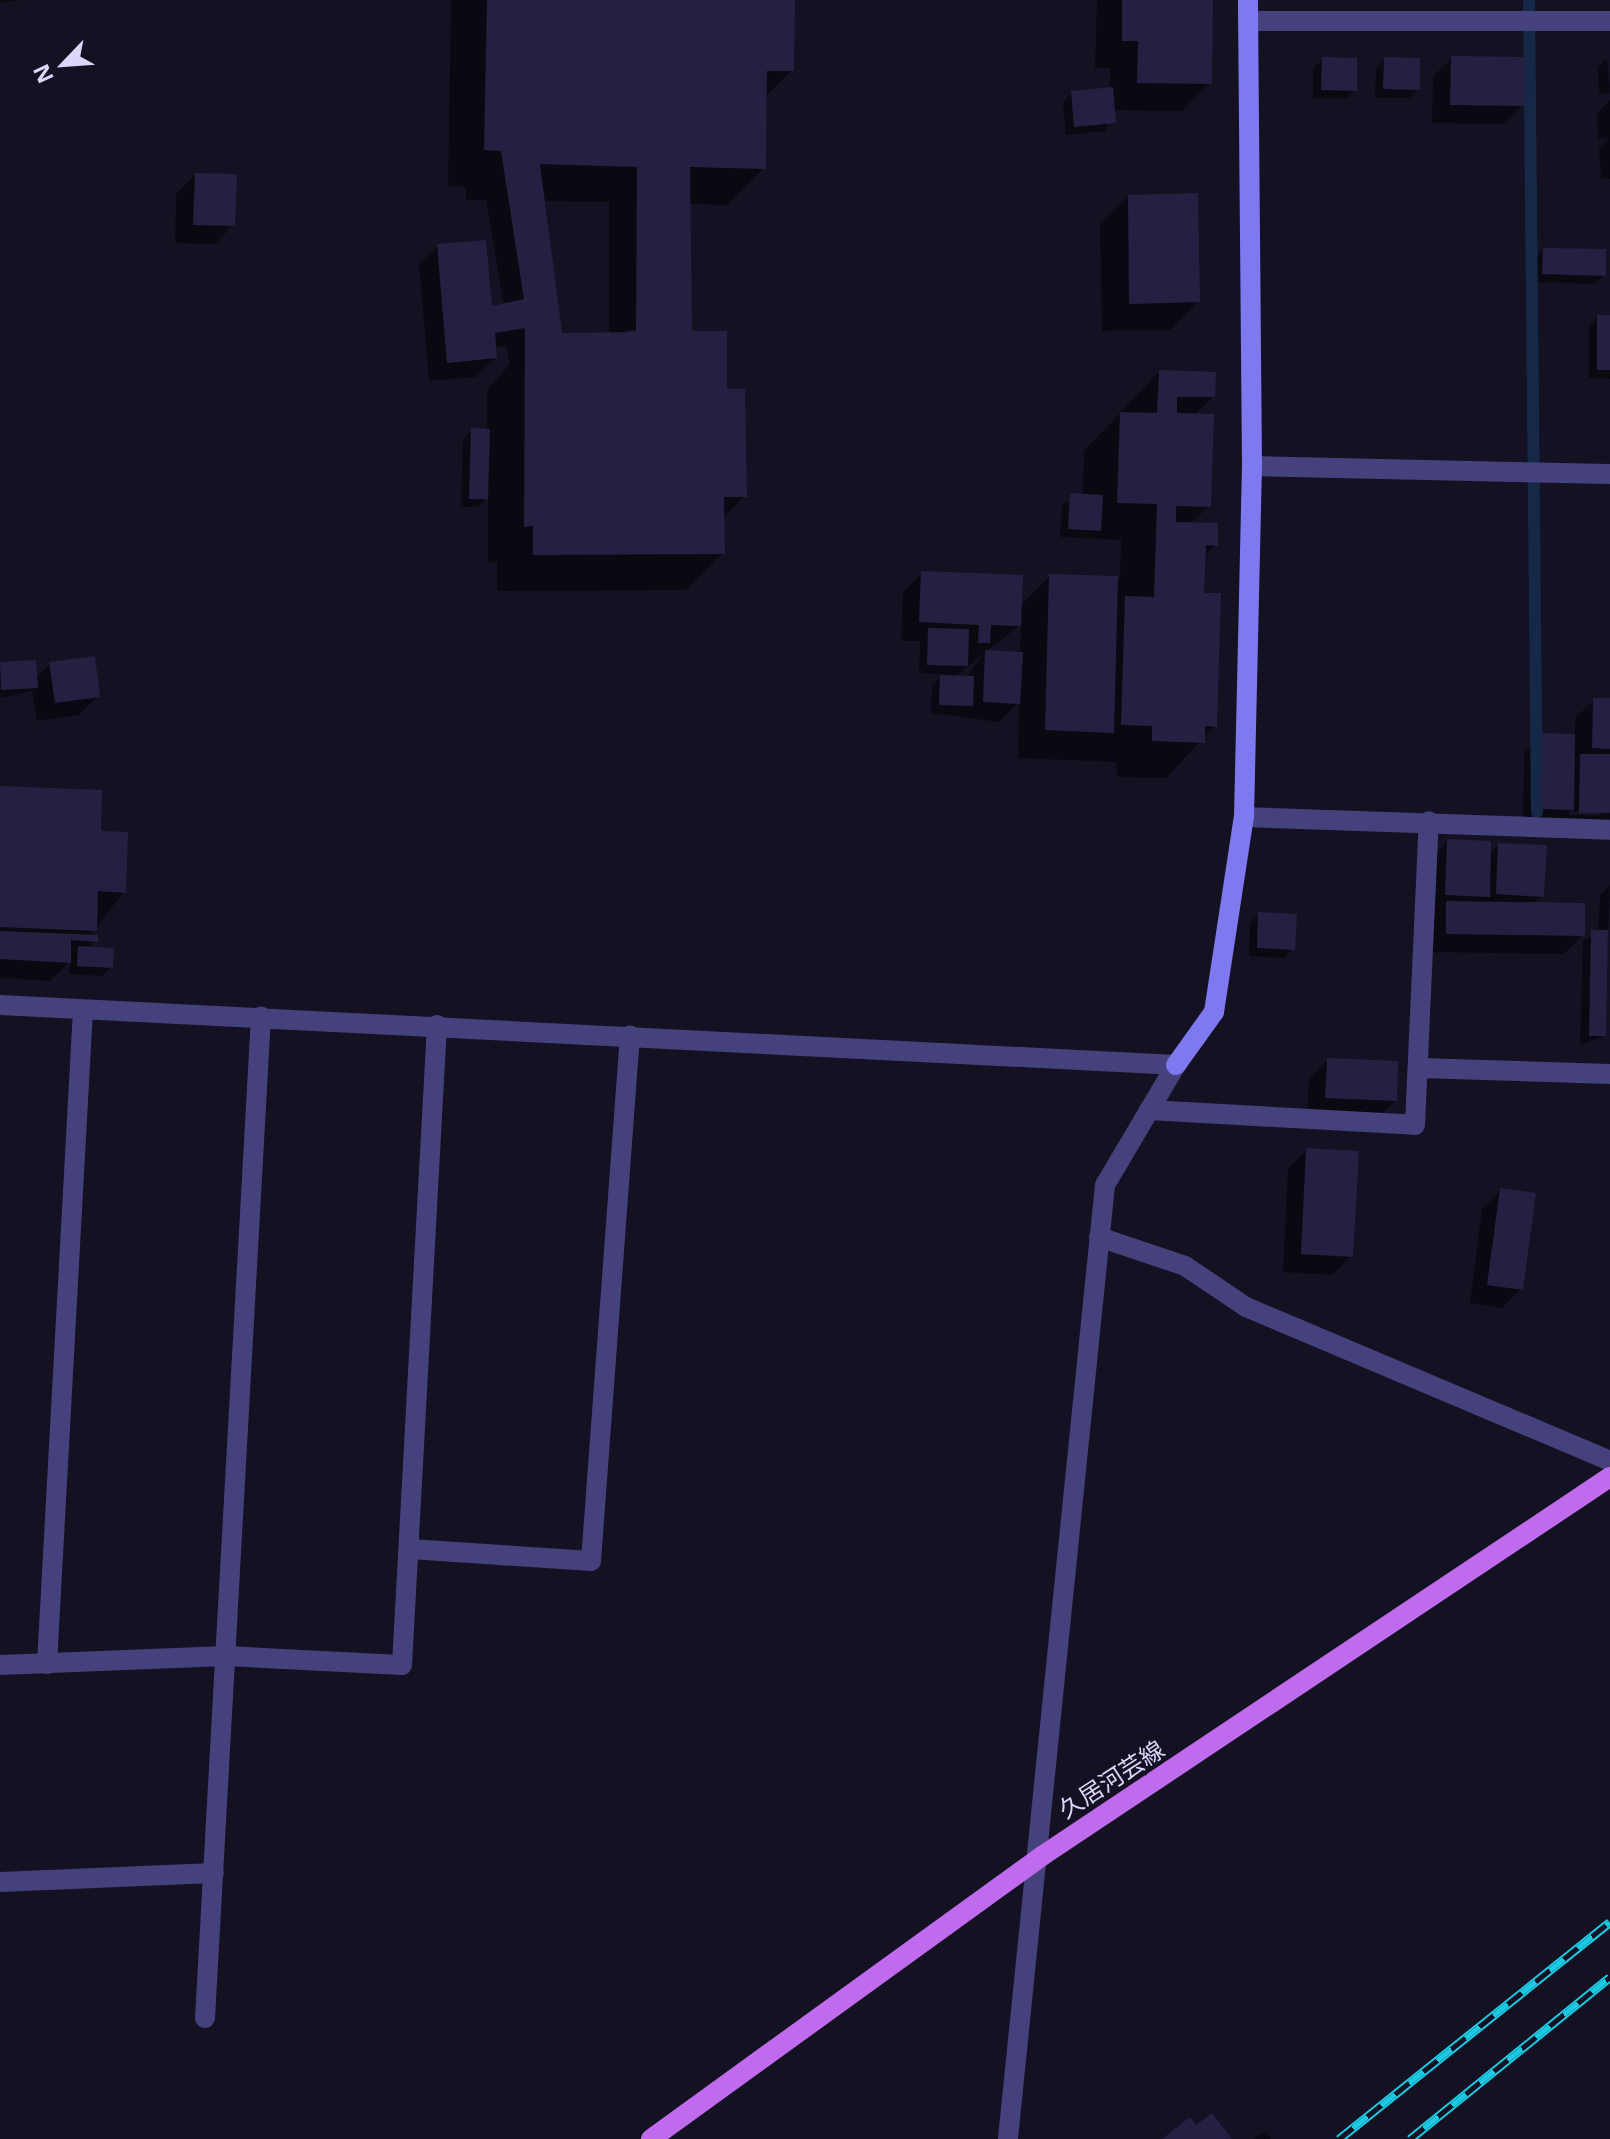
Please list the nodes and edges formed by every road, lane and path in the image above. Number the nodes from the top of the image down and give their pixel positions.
1 (1248, 0) edge
2 (1248, 21) junction
3 (1610, 21) edge
4 (1252, 466) junction
5 (1610, 474) edge
6 (1244, 817) junction
7 (1429, 821) junction
8 (1610, 830) edge
9 (0, 1005) edge
10 (83, 1010) junction
11 (261, 1017) junction
12 (437, 1025) junction
13 (630, 1035) junction
14 (1176, 1065) junction
15 (1419, 1068) junction
16 (1610, 1074) edge
17 (1149, 1110) junction
18 (1099, 1237) junction
19 (1610, 1461) edge
20 (1610, 1477) edge
21 (410, 1549) junction
22 (226, 1656) junction
23 (47, 1664) junction
24 (0, 1665) edge
25 (1042, 1856) junction
26 (214, 1873) junction
27 (0, 1882) edge
28 (205, 2018) dead end
29 (651, 2139) edge
30 (1008, 2139) edge

1 - 2 street
2 - 3 street
2 - 4 street
4 - 5 street
4 - 6 street
6 - 7 street
6 - 14 street
7 - 8 street
7 - 15 street
9 - 10 street
10 - 11 street
10 - 23 street
11 - 12 street
11 - 22 street
12 - 13 street
12 - 21 street
13 - 14 street
13 - 21 street
14 - 17 street
15 - 16 street
15 - 17 street
17 - 18 street
18 - 19 street
18 - 25 street
20 - 25 main road, 久居河芸線
21 - 22 street
22 - 23 street
22 - 26 street
23 - 24 street
25 - 29 main road, 久居河芸線
25 - 30 street
26 - 27 street
26 - 28 street

